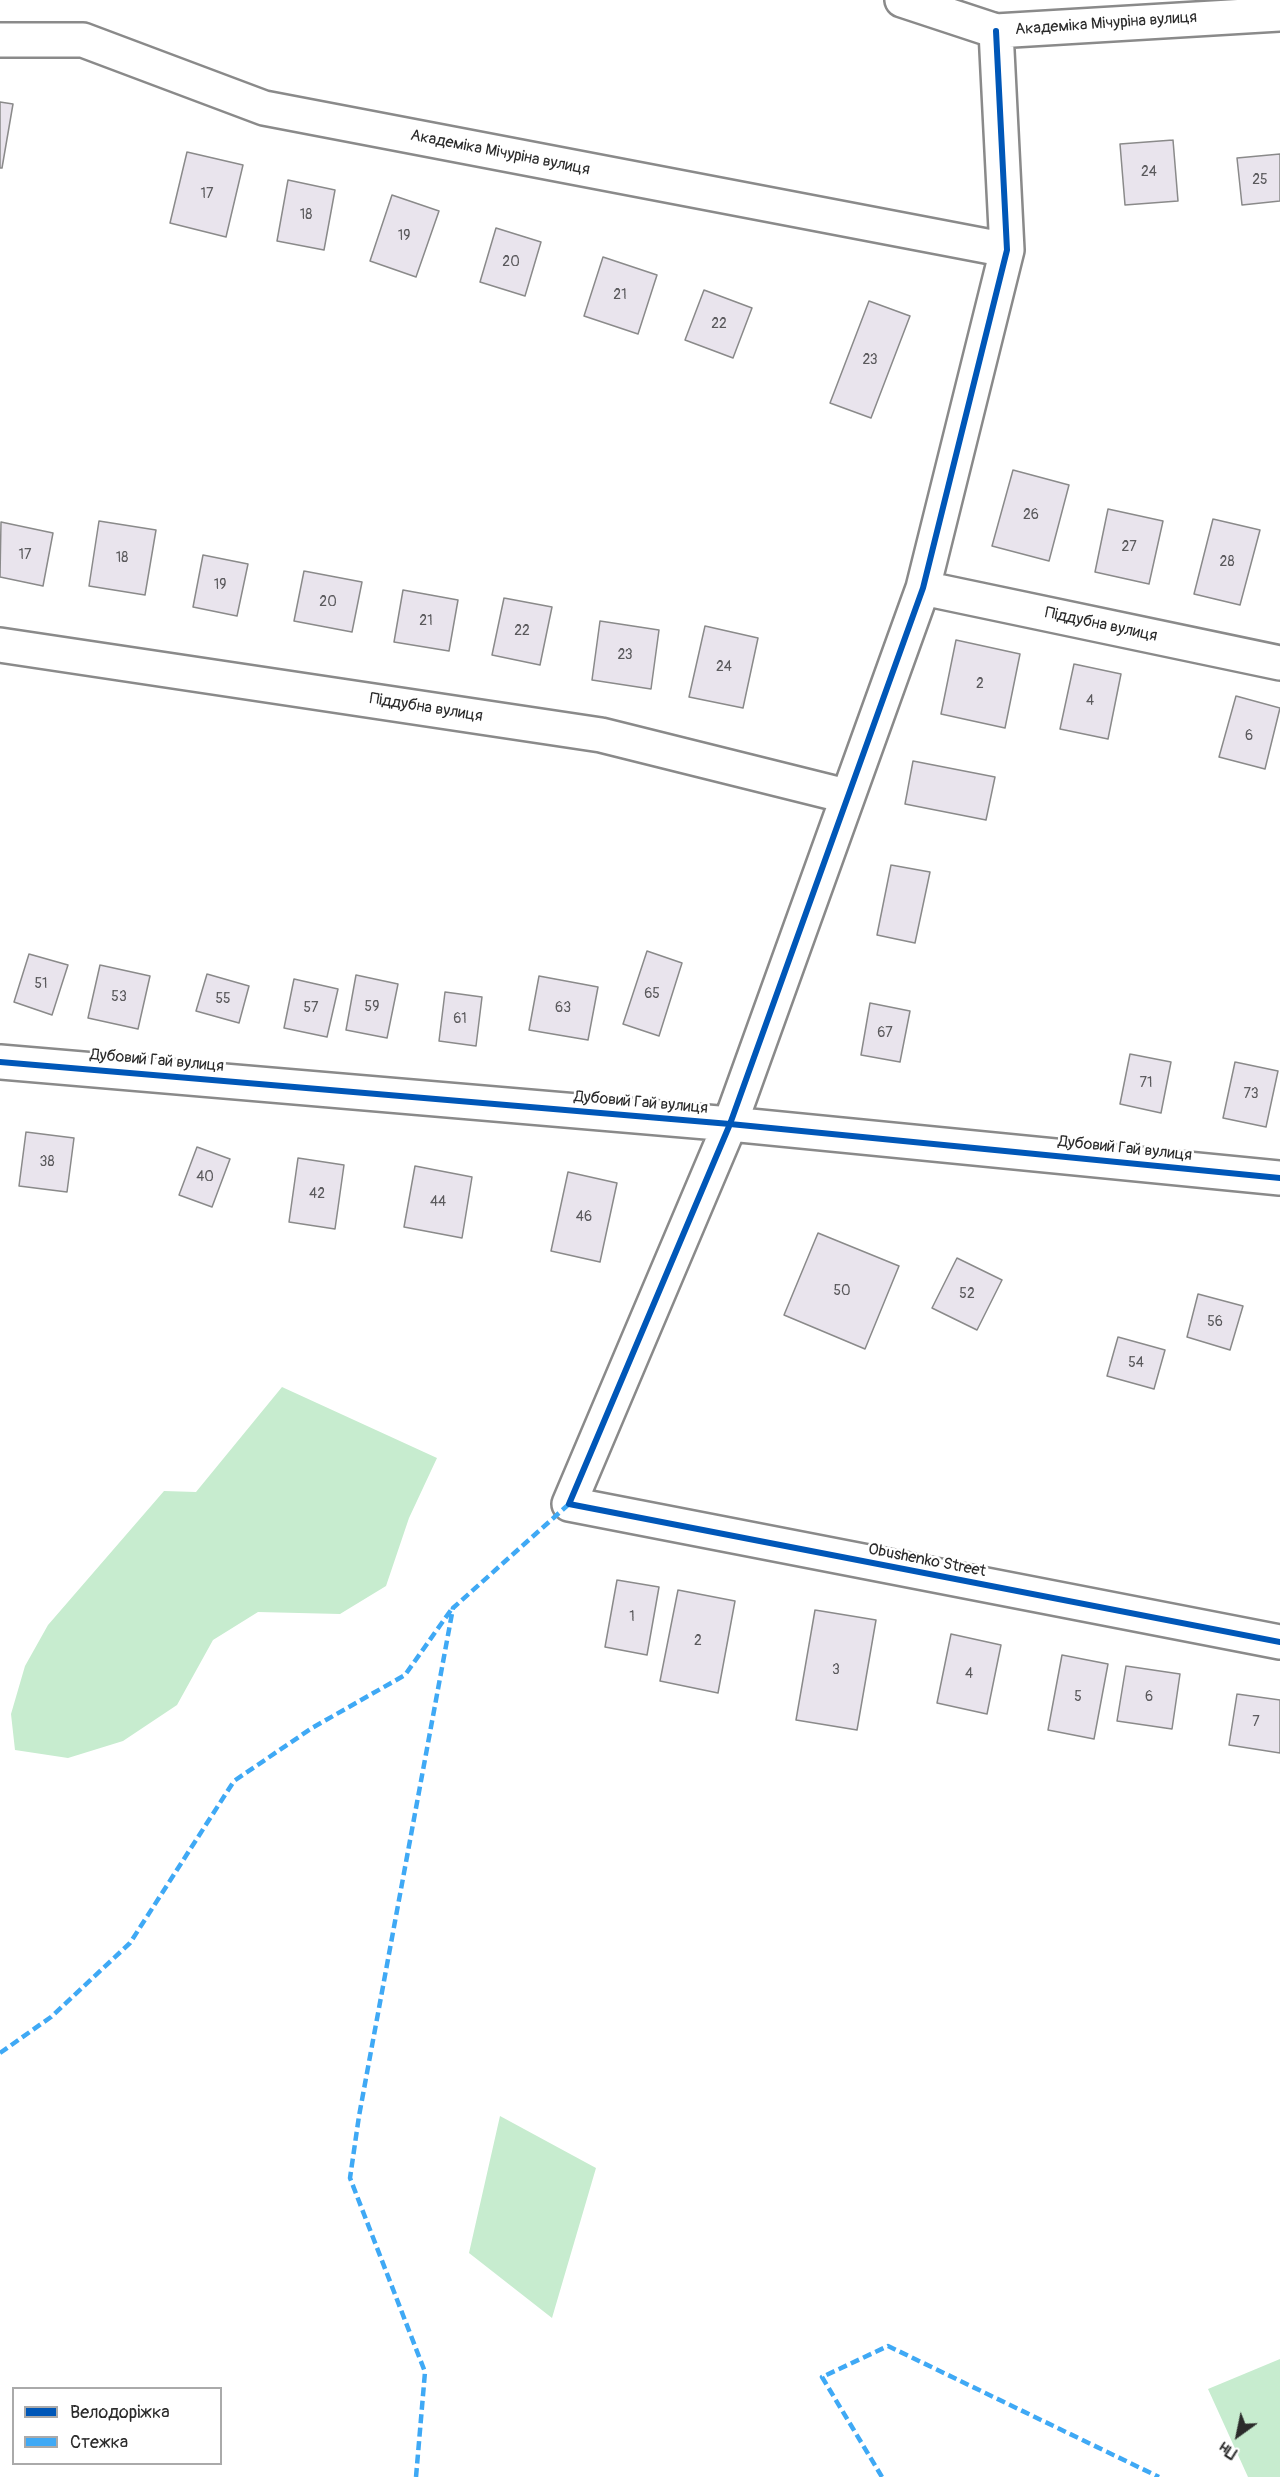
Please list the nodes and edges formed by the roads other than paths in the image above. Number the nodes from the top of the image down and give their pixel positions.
1 (902, 0) edge
2 (1280, 14) edge
3 (996, 31) junction
4 (0, 40) edge
5 (1006, 250) junction
6 (923, 588) junction
7 (0, 645) edge
8 (1280, 663) edge
9 (846, 796) junction
10 (0, 1062) edge
11 (730, 1124) junction
12 (1280, 1178) edge
13 (1280, 1642) edge

1 - 3 street, Академіка Мічуріна вулиця
2 - 3 street, Академіка Мічуріна вулиця
3 - 5 street
4 - 5 street, Академіка Мічуріна вулиця
5 - 6 street
6 - 8 street, Піддубна вулиця
6 - 9 street
7 - 9 street, Піддубна вулиця
9 - 11 street
10 - 11 street, Дубовий Гай вулиця
11 - 12 street, Дубовий Гай вулиця
11 - 13 street, Obushenko Street

